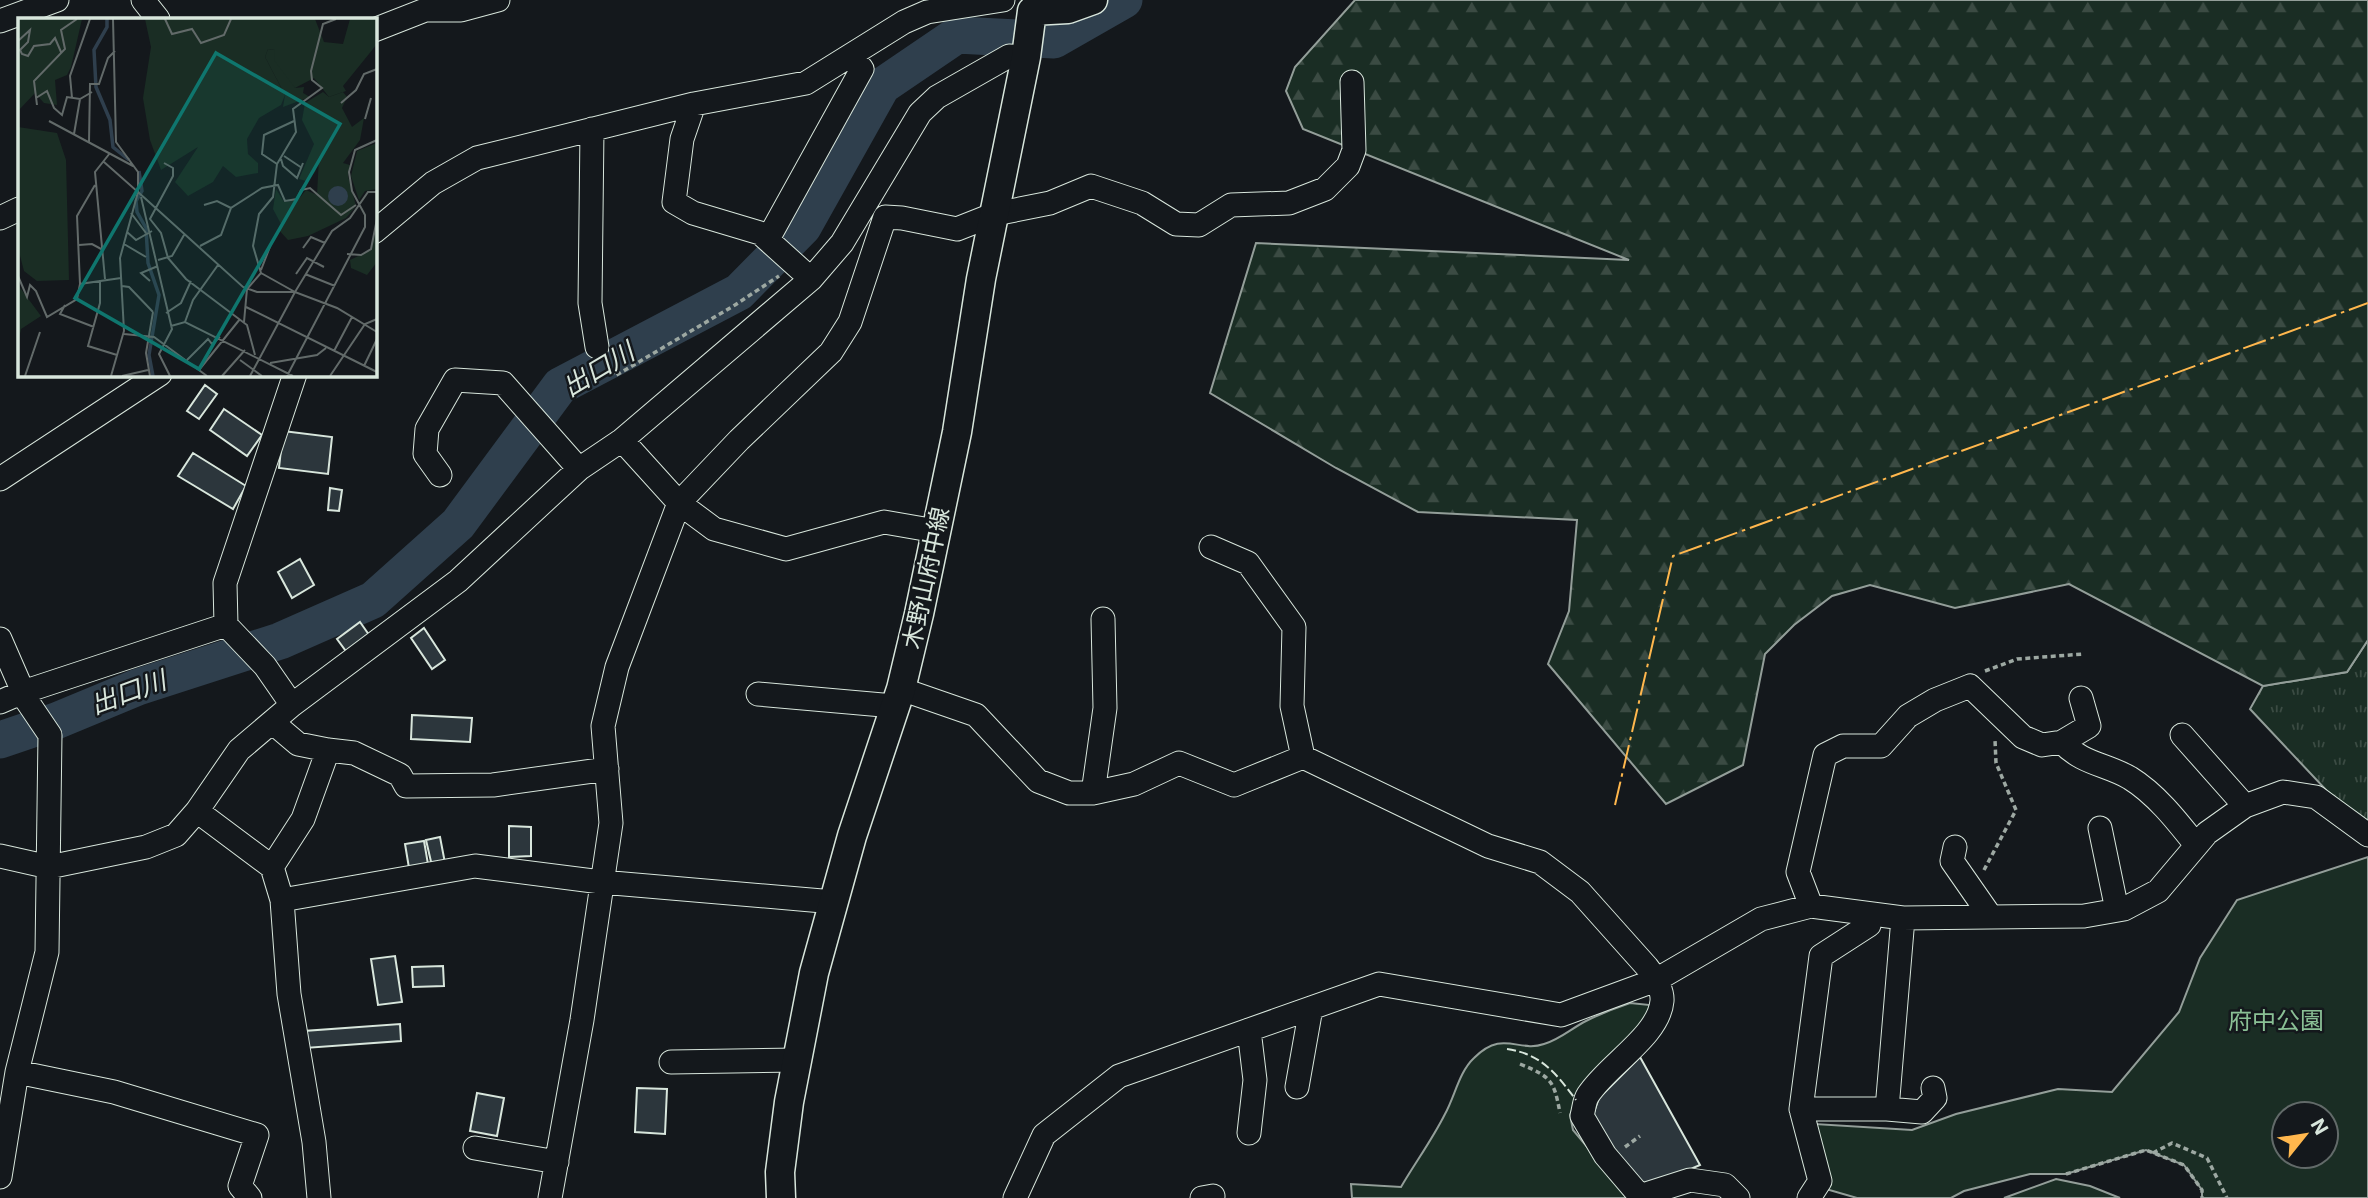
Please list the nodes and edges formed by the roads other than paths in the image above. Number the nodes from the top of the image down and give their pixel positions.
1 (57, 0) edge
2 (142, 0) edge
3 (498, 0) edge
4 (1003, 0) edge
5 (1093, 0) edge
6 (461, 5) edge
7 (1027, 8) edge
8 (157, 18) edge
9 (0, 20) edge
10 (376, 29) edge
11 (851, 55) junction
12 (1026, 57) junction
13 (1352, 82) dead end
14 (694, 104) junction
15 (592, 129) junction
16 (18, 209) edge
17 (995, 214) junction
18 (0, 218) edge
19 (376, 230) edge
20 (768, 239) junction
21 (803, 272) junction
22 (597, 347) dead end
23 (157, 376) edge
24 (294, 376) edge
25 (622, 440) junction
26 (579, 469) junction
27 (440, 475) dead end
28 (0, 479) edge
29 (679, 503) junction
30 (936, 531) junction
31 (1211, 547) dead end
32 (1102, 619) dead end
33 (226, 625) junction
34 (0, 639) edge
35 (758, 694) dead end
36 (25, 697) junction
37 (897, 698) junction
38 (2081, 698) dead end
39 (0, 702) edge
40 (292, 705) junction
41 (272, 722) junction
42 (2182, 736) dead end
43 (2062, 742) junction
44 (328, 750) junction
45 (1303, 757) junction
46 (607, 769) junction
47 (1094, 793) junction
48 (2245, 806) junction
49 (197, 811) junction
50 (2099, 828) dead end
51 (2368, 835) edge
52 (2196, 845) junction
53 (1955, 847) dead end
54 (0, 856) edge
55 (49, 867) junction
56 (272, 867) junction
57 (601, 881) junction
58 (282, 900) junction
59 (834, 902) junction
60 (1811, 906) junction
61 (2117, 910) junction
62 (1868, 914) junction
63 (1991, 917) junction
64 (1903, 918) junction
65 (1656, 980) junction
66 (1311, 1008) junction
67 (1249, 1030) junction
68 (797, 1060) junction
69 (671, 1062) dead end
70 (17, 1072) junction
71 (1297, 1087) dead end
72 (1933, 1088) dead end
73 (1801, 1109) junction
74 (1887, 1109) junction
75 (1249, 1133) dead end
76 (475, 1148) dead end
77 (557, 1162) junction
78 (1, 1171) edge
79 (250, 1198) edge
80 (319, 1198) edge
81 (550, 1198) edge
82 (782, 1198) edge
83 (1015, 1198) edge
84 (1738, 1198) edge
85 (1809, 1198) edge

1 - 9 street
2 - 8 street
3 - 6 street
4 - 11 street
5 - 7 main road, 木野山府中線
6 - 10 street
7 - 12 main road, 木野山府中線
11 - 14 street
11 - 20 street
12 - 17 main road, 木野山府中線
12 - 21 street
13 - 17 street
14 - 15 street
14 - 20 street
15 - 19 street
15 - 22 street
16 - 18 street
17 - 29 street
17 - 30 main road, 木野山府中線
20 - 21 street
21 - 25 street
23 - 28 street
24 - 33 street
25 - 26 street
25 - 29 street
26 - 27 street
26 - 40 street
29 - 30 street
29 - 46 street
30 - 37 main road, 木野山府中線
31 - 45 street
32 - 47 street
33 - 36 street
33 - 40 street
34 - 36 street
35 - 37 street
36 - 39 street
36 - 55 street
37 - 47 street
37 - 59 main road, 木野山府中線
38 - 43 street
40 - 41 street
41 - 44 street
41 - 49 street
42 - 48 street
43 - 52 street
43 - 60 street
44 - 46 street
44 - 56 street
45 - 47 street
45 - 65 street
46 - 57 street
48 - 51 street
48 - 52 street
49 - 55 street
49 - 56 street
50 - 61 street
52 - 61 street
53 - 63 street
54 - 55 street
55 - 70 street
56 - 58 street
57 - 58 street
57 - 59 street
57 - 77 street
58 - 80 street
59 - 68 main road, 木野山府中線
60 - 62 street
60 - 65 street
61 - 63 street
62 - 64 street
62 - 73 street
63 - 64 street
64 - 74 street
65 - 66 street
65 - 84 street
66 - 67 street
66 - 71 street
67 - 75 street
67 - 83 street
68 - 69 street
68 - 82 main road, 木野山府中線
70 - 78 street
70 - 79 street
72 - 74 street
73 - 74 street
73 - 85 street
76 - 77 street
77 - 81 street

